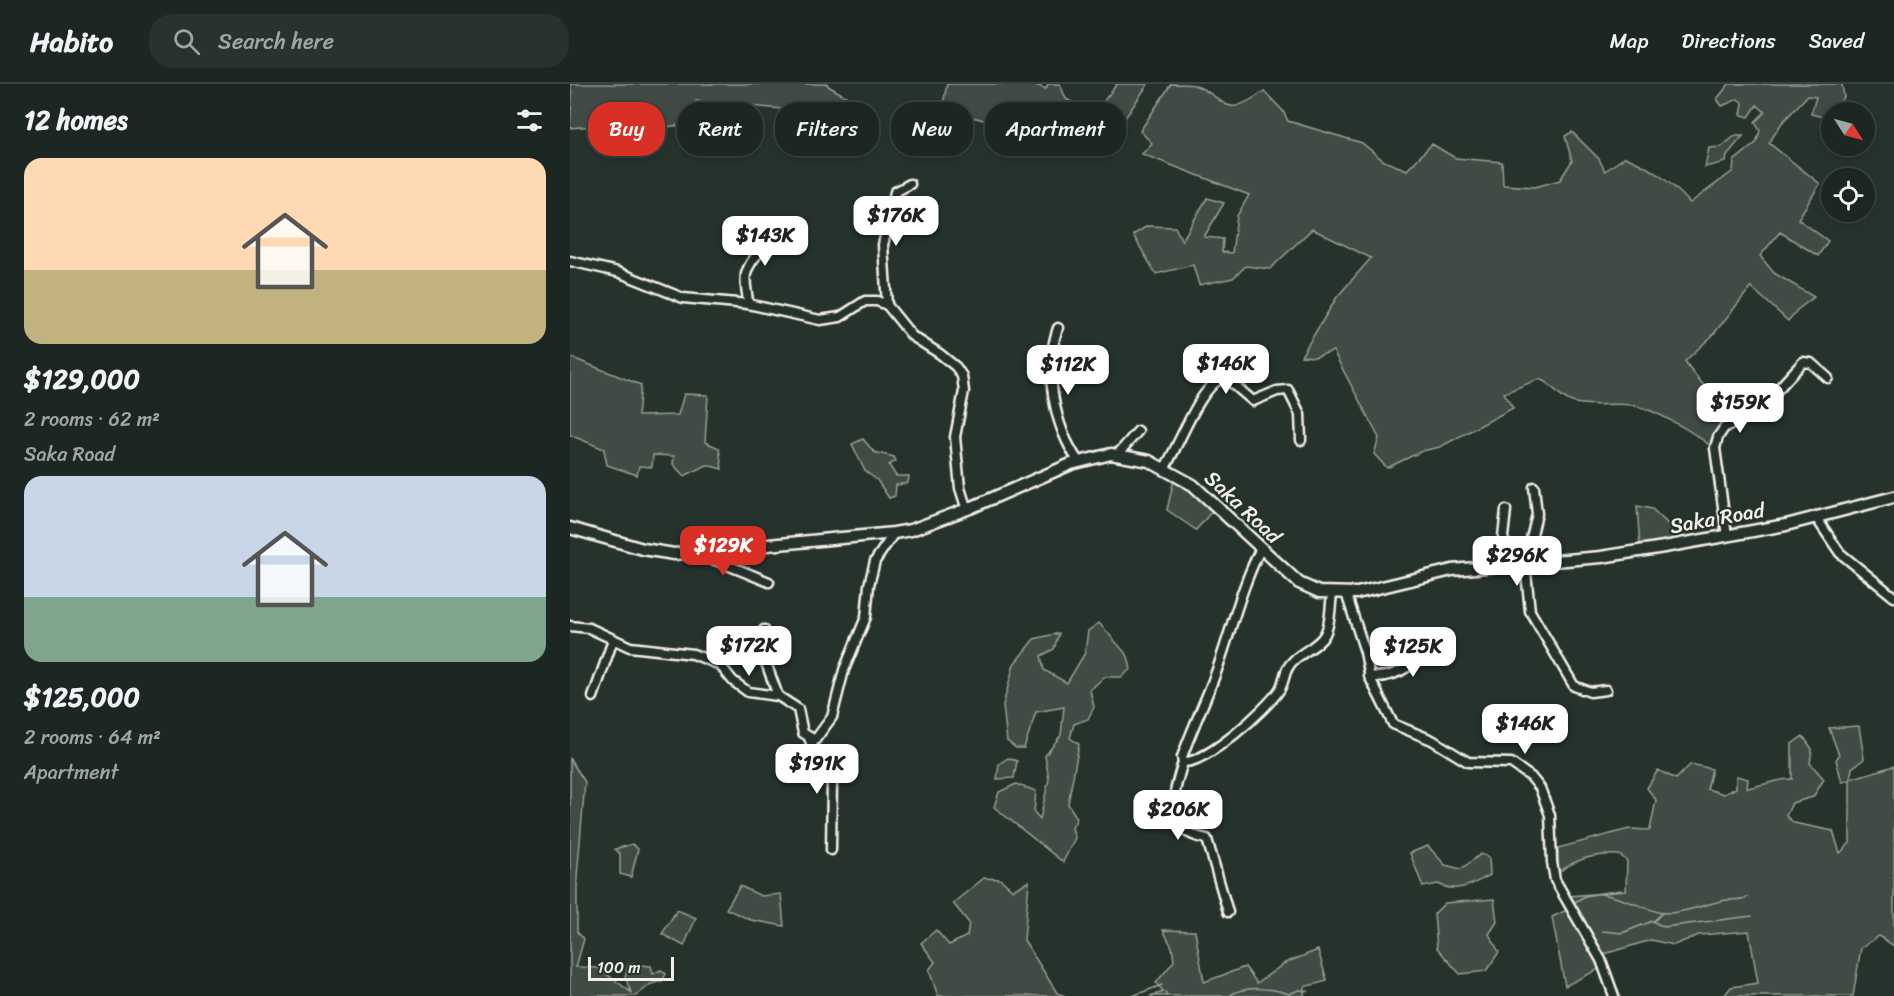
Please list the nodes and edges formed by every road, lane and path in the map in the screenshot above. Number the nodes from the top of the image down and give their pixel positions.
1 (910, 184) dead end
2 (790, 231) dead end
3 (570, 261) edge
4 (748, 304) junction
5 (886, 305) junction
6 (1058, 328) dead end
7 (1828, 378) dead end
8 (1138, 431) dead end
9 (1301, 440) dead end
10 (1118, 455) junction
11 (1079, 462) junction
12 (1164, 469) junction
13 (1534, 487) dead end
14 (1894, 497) edge
15 (967, 510) junction
16 (1506, 510) dead end
17 (1815, 516) junction
18 (570, 528) edge
19 (894, 533) junction
20 (1727, 536) junction
21 (1260, 550) junction
22 (684, 554) junction
23 (1525, 563) junction
24 (1504, 565) junction
25 (769, 582) dead end
26 (1346, 593) junction
27 (1332, 594) junction
28 (1894, 597) edge
29 (570, 626) edge
30 (764, 630) dead end
31 (1442, 638) dead end
32 (613, 640) junction
33 (1369, 676) junction
34 (1606, 690) dead end
35 (777, 696) junction
36 (593, 697) dead end
37 (809, 738) junction
38 (1183, 762) junction
39 (831, 850) dead end
40 (1228, 912) dead end
41 (1614, 996) edge

1 - 5 street
2 - 4 street
3 - 4 street
4 - 5 street
5 - 15 street
6 - 11 street
7 - 20 street
8 - 10 street
9 - 12 street
10 - 11 main road, Saka Road
10 - 12 main road, Saka Road
11 - 15 main road, Saka Road
12 - 21 main road, Saka Road
13 - 23 street
14 - 17 main road, Saka Road
15 - 19 main road, Saka Road
16 - 24 street
17 - 20 main road, Saka Road
17 - 28 street
18 - 22 main road, Saka Road
19 - 22 main road, Saka Road
19 - 37 street
20 - 23 main road, Saka Road
21 - 27 main road, Saka Road
21 - 38 street
22 - 25 street
23 - 24 main road, Saka Road
23 - 34 street
24 - 26 main road, Saka Road
26 - 27 main road, Saka Road
26 - 33 street
27 - 38 street
29 - 32 street
30 - 35 street
31 - 33 street
32 - 35 street
32 - 36 street
33 - 41 street
35 - 37 street
37 - 39 street
38 - 40 street

